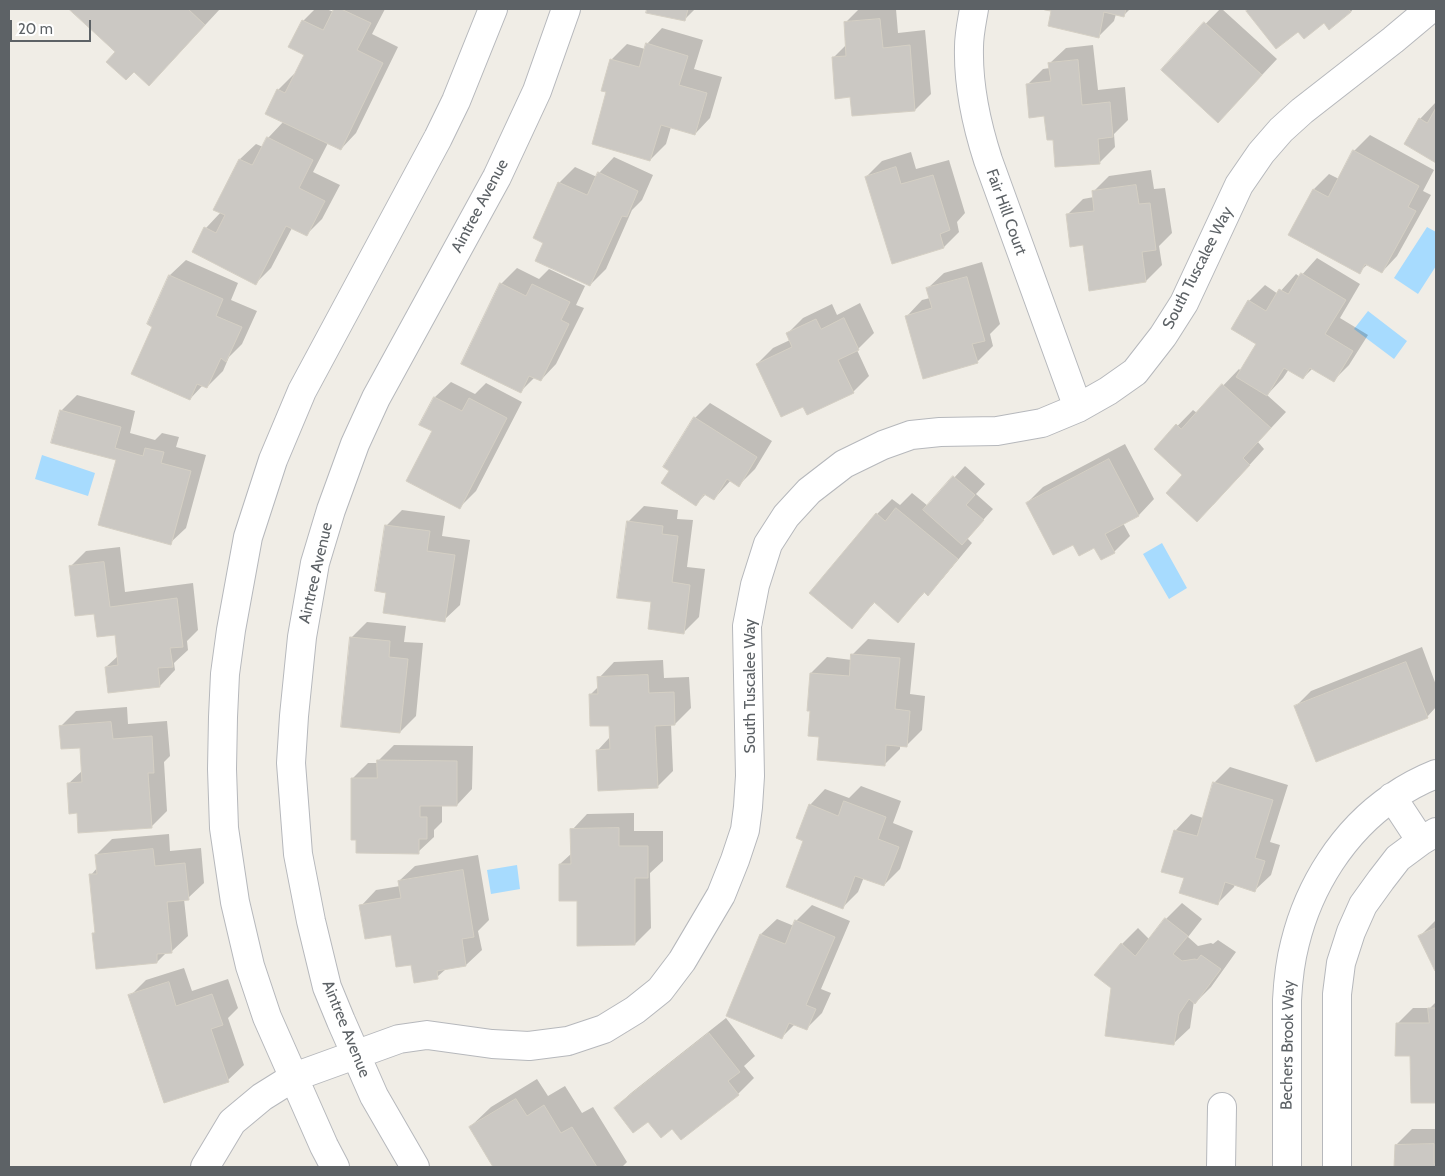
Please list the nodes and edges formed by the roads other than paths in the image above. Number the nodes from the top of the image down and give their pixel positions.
1 (493, 9) edge
2 (566, 9) edge
3 (974, 9) edge
4 (1430, 9) edge
5 (1078, 408) junction
6 (1436, 774) edge
7 (1392, 797) junction
8 (1429, 836) edge
9 (355, 1054) junction
10 (294, 1077) junction
11 (1222, 1107) dead end
12 (205, 1167) edge
13 (335, 1167) edge
14 (415, 1167) edge
15 (1221, 1167) edge
16 (1287, 1167) edge
17 (1337, 1167) edge

1 - 10 street
2 - 9 street, Aintree Avenue
3 - 5 street, Fair Hill Court
4 - 5 street, South Tuscalee Way
5 - 9 street, South Tuscalee Way
6 - 7 street, Bechers Brook Way
7 - 8 street
7 - 16 street, Bechers Brook Way
8 - 17 street
9 - 10 street, South Tuscalee Way
9 - 14 street, Aintree Avenue
10 - 12 street, South Tuscalee Way
10 - 13 street
11 - 15 street

